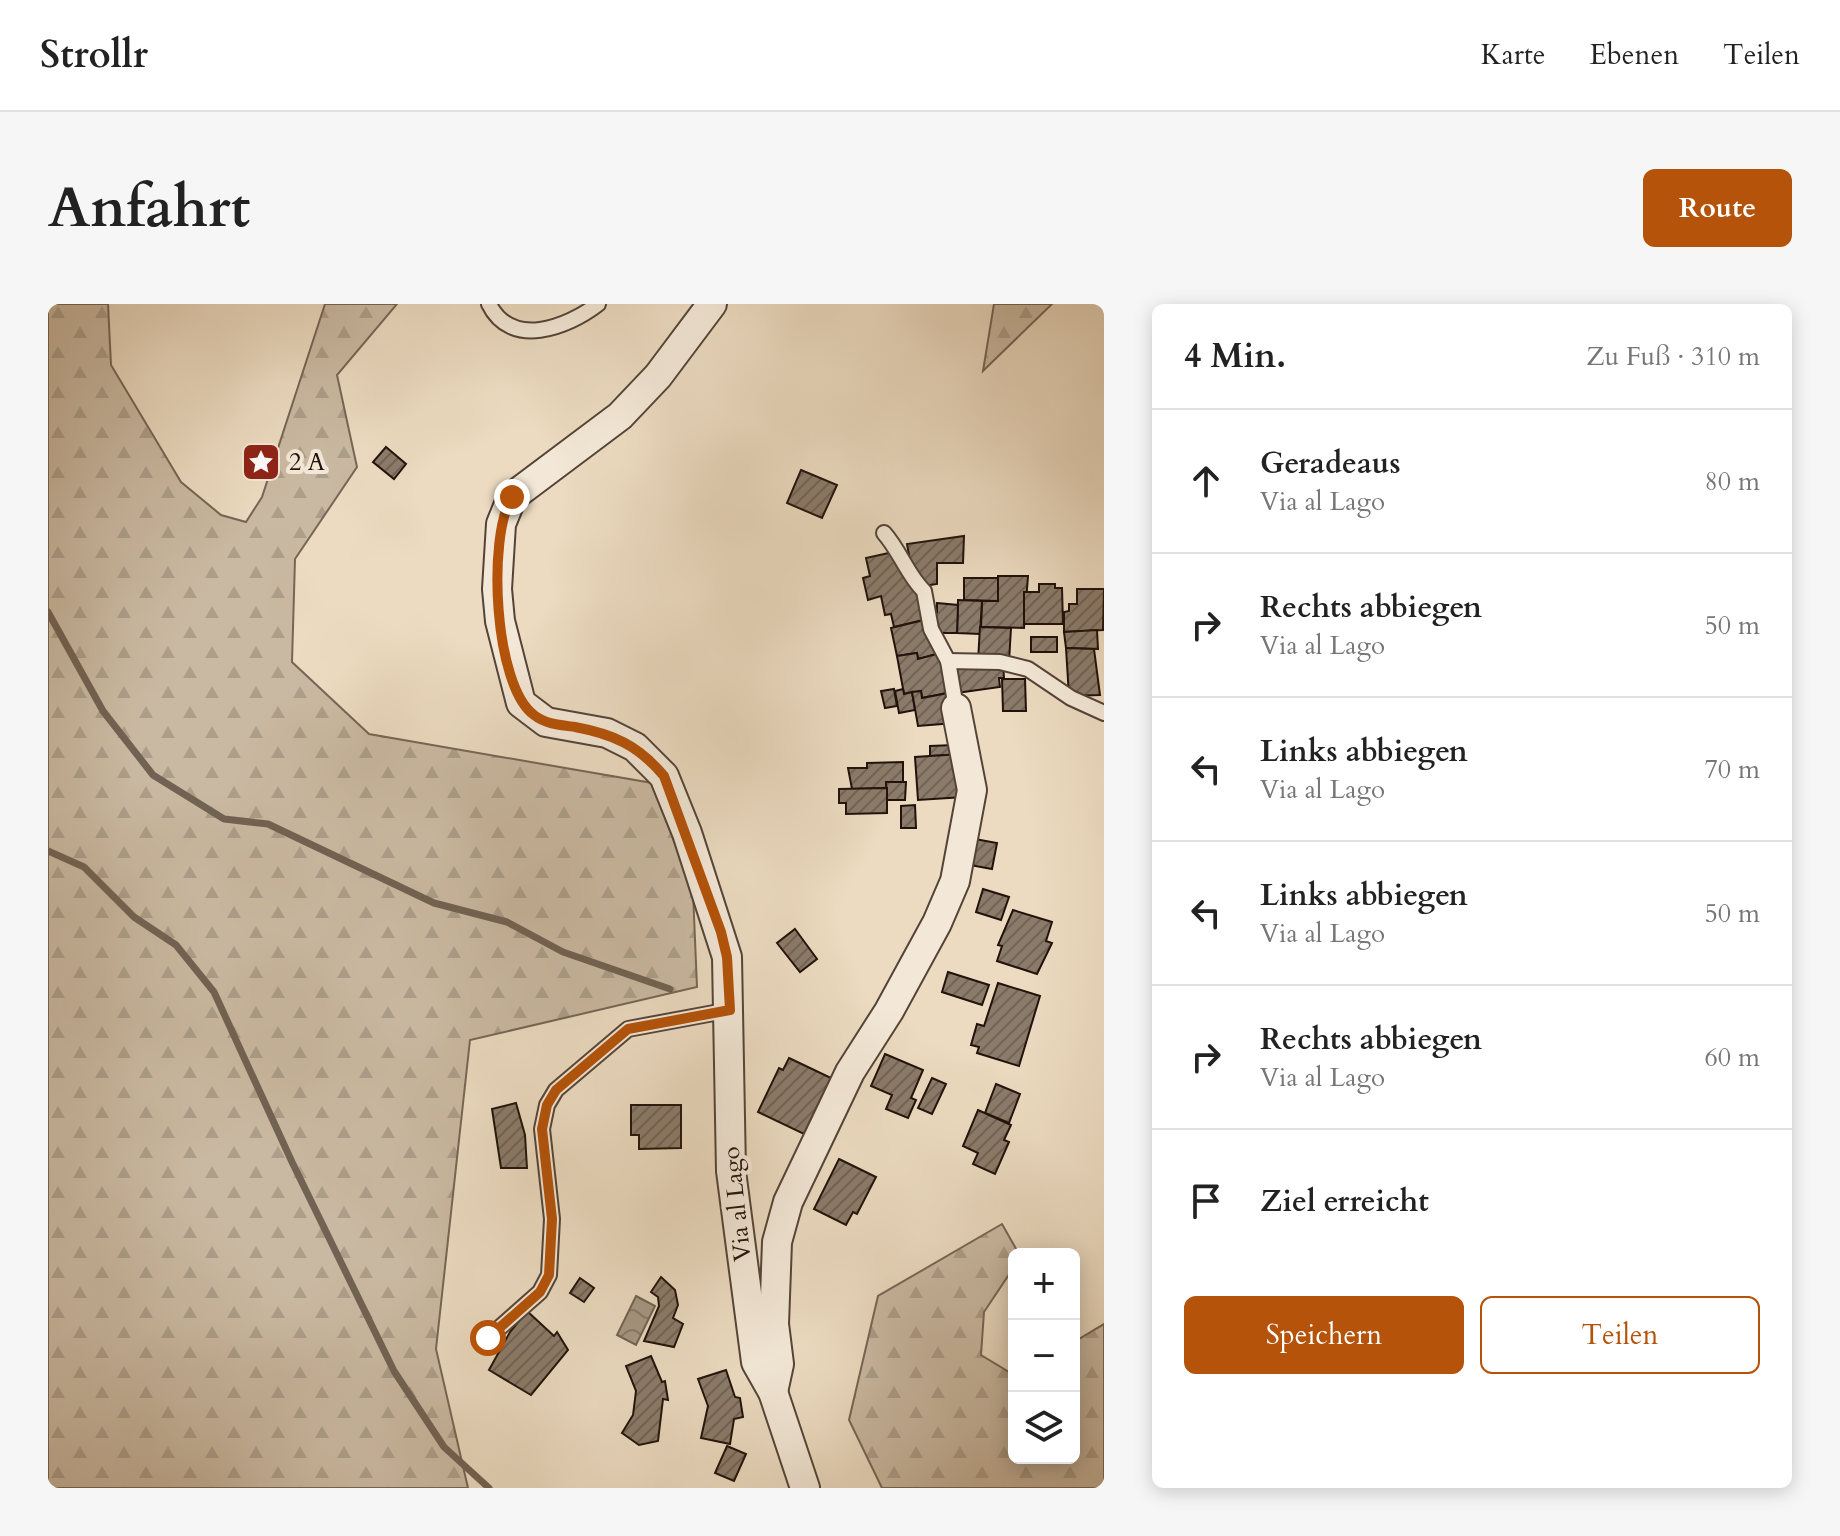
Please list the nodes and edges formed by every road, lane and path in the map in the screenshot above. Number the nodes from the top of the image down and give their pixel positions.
1 (489, 304) edge
2 (598, 304) edge
3 (712, 304) edge
4 (884, 533) dead end
5 (948, 661) junction
6 (956, 708) joint
7 (1104, 713) edge
8 (730, 1010) junction
9 (488, 1338) dead end
10 (773, 1392) junction
11 (805, 1488) edge

1 - 2 lane
3 - 8 street, Via al Lago
4 - 5 lane
5 - 6 lane
5 - 7 lane
6 - 10 street
8 - 9 lane
8 - 10 street, Via al Lago
10 - 11 street, Via al Lago

